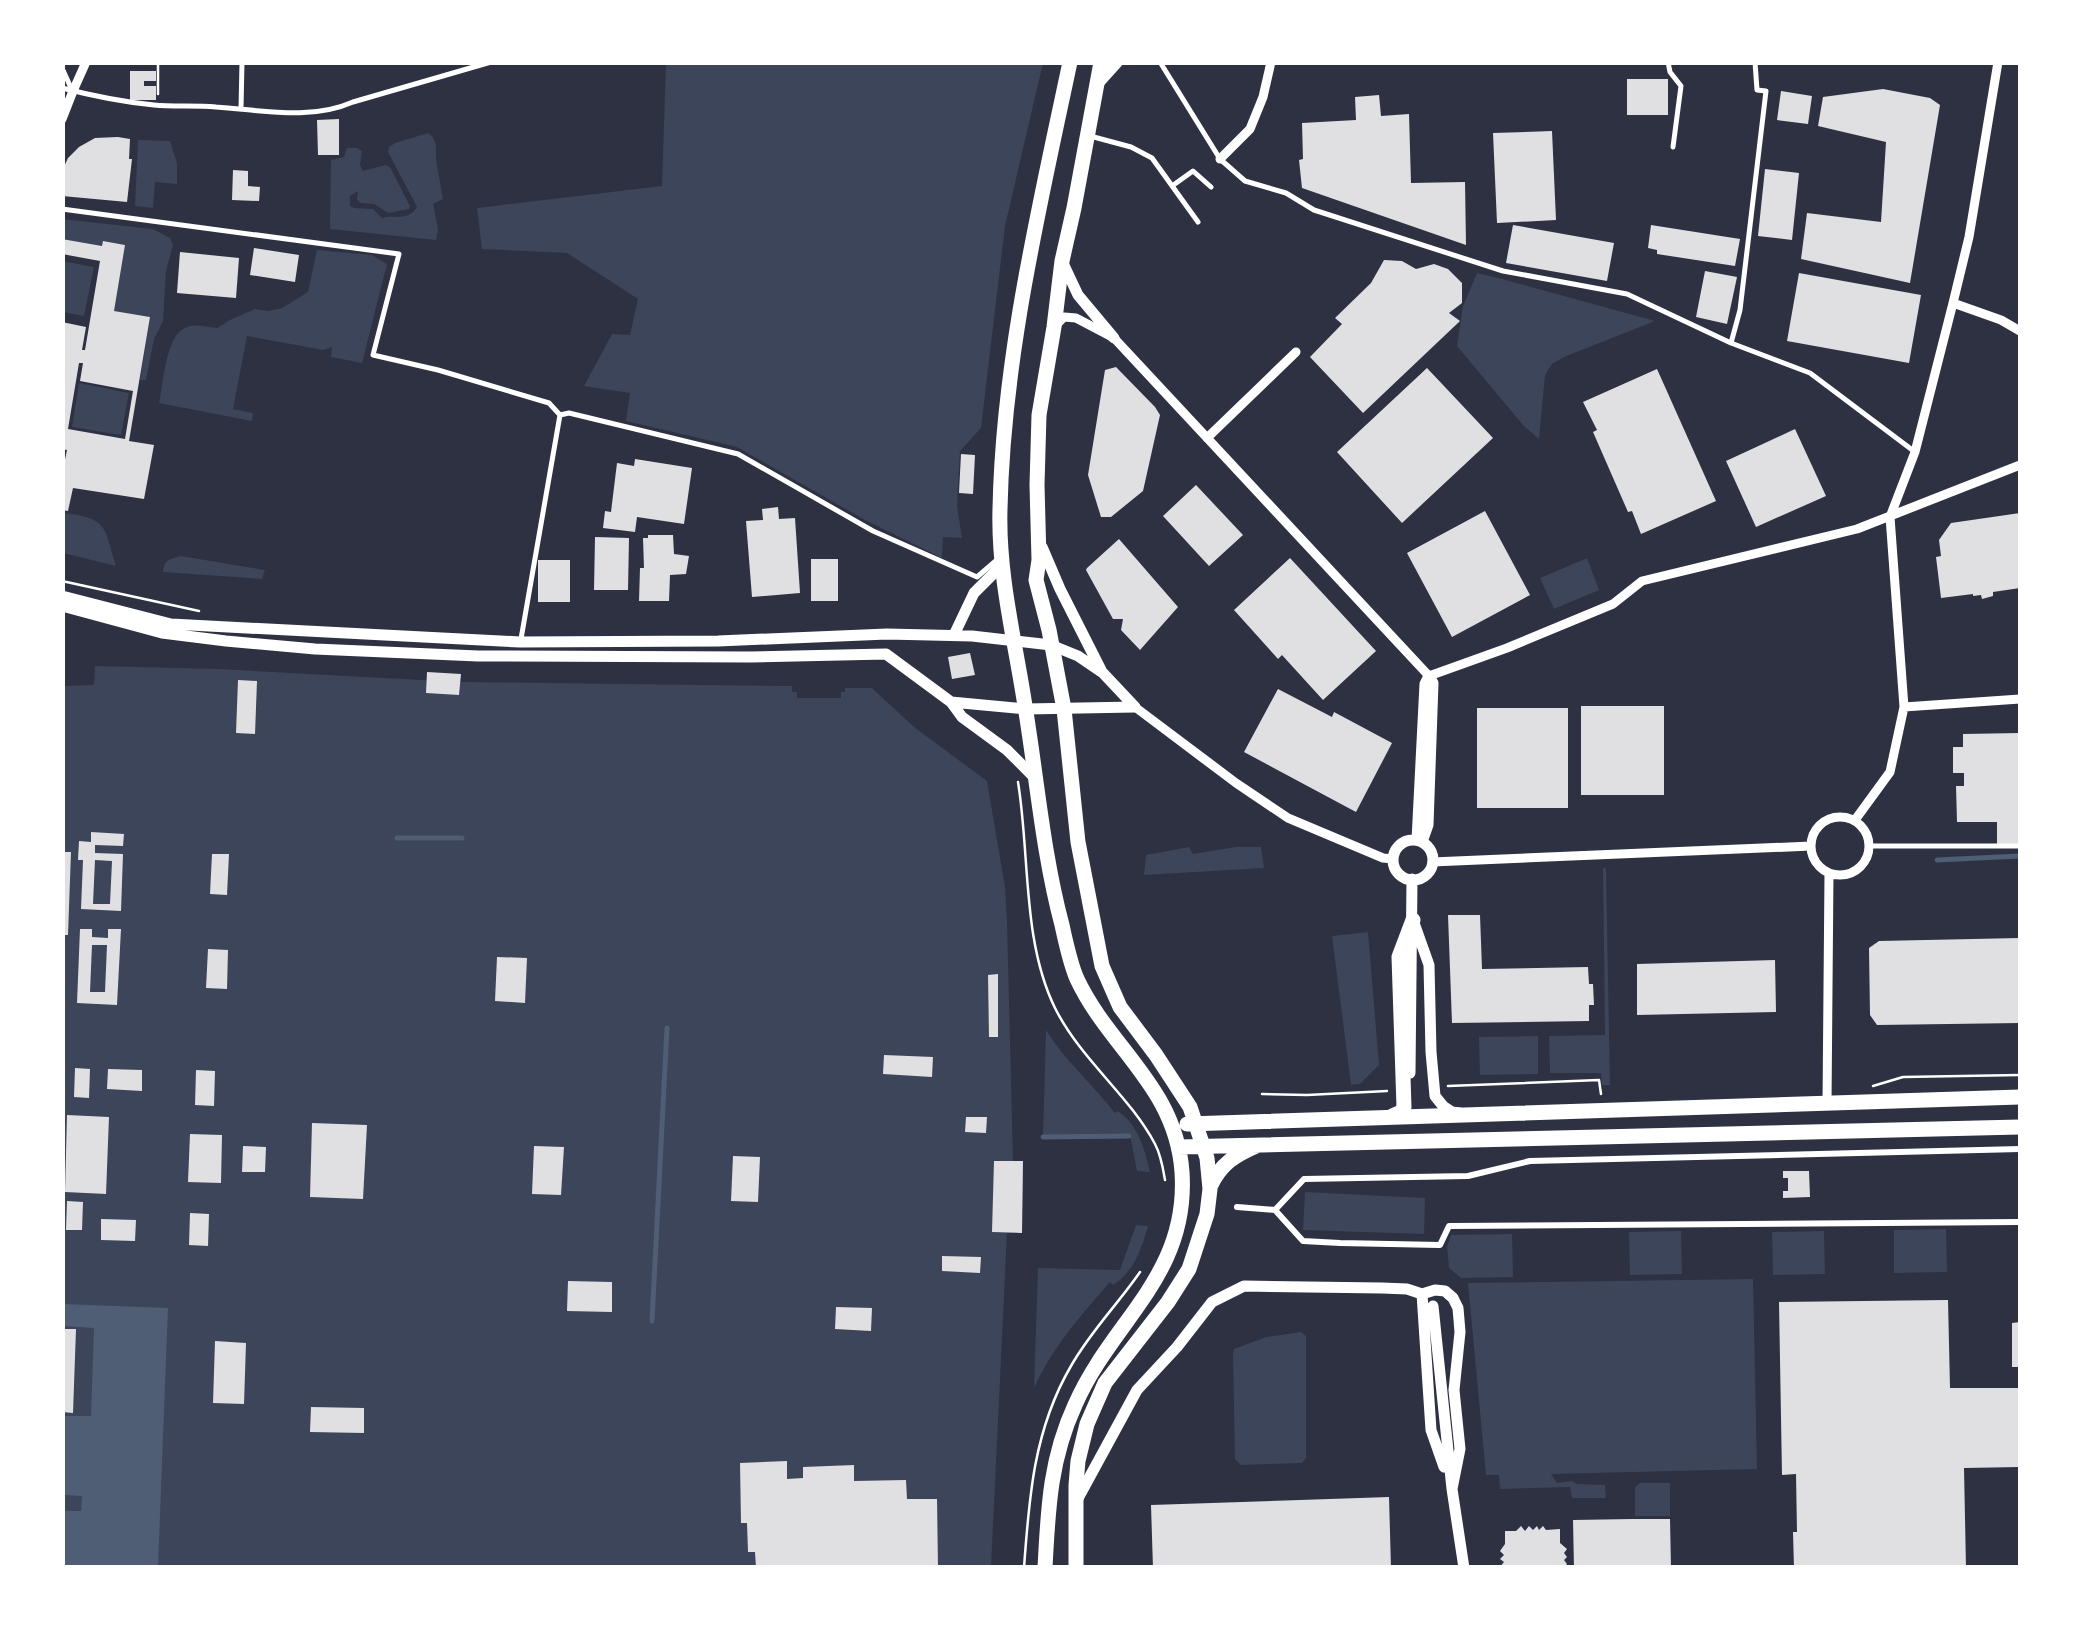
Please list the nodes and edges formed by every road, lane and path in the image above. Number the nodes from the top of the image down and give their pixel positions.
1 (86, 62) edge
2 (158, 62) edge
3 (242, 62) edge
4 (492, 62) edge
5 (1070, 62) edge
6 (1101, 62) edge
7 (1118, 62) edge
8 (1160, 62) edge
9 (1271, 62) edge
10 (1668, 62) edge
11 (1754, 62) edge
12 (1998, 62) edge
13 (62, 68) edge
14 (1096, 85) junction
15 (68, 89) edge
16 (158, 106) junction
17 (241, 109) junction
18 (62, 120) edge
19 (1087, 135) junction
20 (1673, 147) dead end
21 (1220, 159) junction
22 (1172, 186) junction
23 (1211, 187) dead end
24 (62, 208) edge
25 (1198, 222) dead end
26 (1062, 261) junction
27 (1954, 303) junction
28 (1054, 327) junction
29 (2020, 331) edge
30 (1114, 338) junction
31 (1731, 343) junction
32 (1296, 352) dead end
33 (560, 415) junction
34 (1207, 438) junction
35 (1915, 452) junction
36 (2020, 465) edge
37 (1890, 517) junction
38 (1038, 538) junction
39 (1001, 562) junction
40 (62, 580) edge
41 (62, 596) edge
42 (62, 606) edge
43 (198, 610) dead end
44 (954, 635) junction
45 (520, 642) junction
46 (1014, 643) junction
47 (1051, 646) junction
48 (1103, 673) junction
49 (1430, 676) junction
50 (2020, 699) edge
51 (951, 702) junction
52 (1136, 707) junction
53 (1904, 707) junction
54 (1026, 709) junction
55 (1064, 709) junction
56 (1034, 777) junction
57 (1017, 778) dead end
58 (1855, 820) junction
59 (1420, 841) junction
60 (1810, 846) junction
61 (1870, 846) junction
62 (2020, 846) edge
63 (1393, 859) junction
64 (1432, 862) junction
65 (1829, 873) junction
66 (1412, 880) junction
67 (1413, 920) junction
68 (1410, 1072) dead end
69 (2020, 1075) edge
70 (1446, 1086) dead end
71 (1862, 1089) dead end
72 (1393, 1090) dead end
73 (1262, 1094) dead end
74 (1600, 1094) dead end
75 (2020, 1097) edge
76 (1827, 1104) junction
77 (1470, 1115) junction
78 (1386, 1118) junction
79 (1173, 1124) junction
80 (1196, 1124) junction
81 (2020, 1127) edge
82 (1262, 1144) junction
83 (1204, 1146) junction
84 (1179, 1147) junction
85 (2020, 1149) edge
86 (1165, 1182) dead end
87 (1210, 1189) junction
88 (1237, 1207) dead end
89 (1275, 1210) junction
90 (2020, 1222) edge
91 (1146, 1262) dead end
92 (1422, 1294) junction
93 (1433, 1306) dead end
94 (1452, 1488) junction
95 (1076, 1503) junction
96 (1024, 1568) edge
97 (1046, 1568) edge
98 (1076, 1568) edge
99 (1464, 1568) edge

1 - 15 street
2 - 16 path
3 - 17 lane
4 - 17 lane
5 - 39 main road
6 - 14 main road
7 - 14 main road
8 - 21 lane
9 - 21 street
10 - 20 lane
11 - 31 lane
12 - 27 street
13 - 15 lane
14 - 19 main road
15 - 16 lane
15 - 18 street
16 - 17 lane
19 - 22 lane
19 - 26 main road
21 - 31 lane
22 - 23 lane
22 - 25 lane
24 - 33 lane
26 - 28 main road
26 - 30 street
27 - 29 street
27 - 35 street
28 - 30 street
28 - 38 main road
30 - 34 street
31 - 35 lane
32 - 34 street
33 - 39 lane
33 - 45 lane
34 - 49 street
35 - 37 street
36 - 37 street
37 - 49 street
37 - 53 street
38 - 47 main road
38 - 48 street
39 - 44 street
39 - 46 main road
40 - 43 path
41 - 45 street
42 - 51 street
44 - 45 street
44 - 46 street
46 - 47 street
46 - 54 main road
47 - 48 street
47 - 55 main road
48 - 52 street
49 - 59 street
50 - 53 street
51 - 54 street
51 - 56 street
52 - 55 street
52 - 63 street
53 - 58 street
54 - 55 street
54 - 56 main road
55 - 80 main road
56 - 79 main road
57 - 86 path
58 - 60 street
58 - 61 street
59 - 63 street
59 - 64 street
60 - 64 street
60 - 65 street
61 - 62 lane
61 - 65 street
63 - 66 street
64 - 66 street
65 - 76 street
66 - 67 street
67 - 68 street
67 - 77 street
67 - 78 main road
69 - 71 path
70 - 74 path
72 - 73 path
75 - 76 main road
76 - 77 main road
77 - 78 main road
78 - 80 main road
79 - 80 main road
79 - 84 main road
80 - 83 main road
81 - 82 main road
82 - 83 main road
82 - 87 main road
83 - 84 main road
83 - 87 main road
84 - 97 main road
85 - 89 street
87 - 95 main road
88 - 89 street
89 - 90 street
91 - 96 path
92 - 94 street
92 - 94 street
92 - 95 street
93 - 94 street
94 - 99 street
95 - 98 main road

